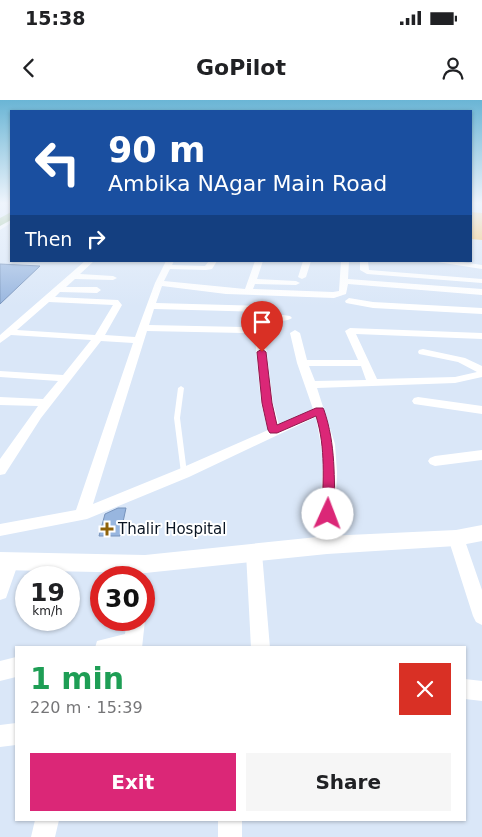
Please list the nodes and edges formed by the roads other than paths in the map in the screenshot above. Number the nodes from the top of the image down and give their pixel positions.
1 (89, 262) edge
2 (212, 262) edge
3 (259, 262) edge
4 (307, 262) edge
5 (344, 262) edge
6 (364, 262) edge
7 (443, 262) edge
8 (167, 263) edge
9 (482, 267) edge
10 (72, 276) junction
11 (113, 278) dead end
12 (252, 281) junction
13 (344, 281) junction
14 (482, 281) edge
15 (159, 283) junction
16 (58, 289) junction
17 (97, 290) dead end
18 (248, 291) junction
19 (482, 292) edge
20 (49, 299) junction
21 (349, 301) dead end
22 (151, 306) junction
23 (482, 312) edge
24 (287, 318) dead end
25 (143, 328) junction
26 (243, 330) dead end
27 (9, 332) junction
28 (295, 333) dead end
29 (482, 336) edge
30 (98, 338) junction
31 (260, 338) dead end
32 (0, 340) edge
33 (139, 340) junction
34 (423, 352) dead end
35 (364, 362) junction
36 (302, 363) junction
37 (482, 370) edge
38 (0, 374) edge
39 (482, 374) edge
40 (66, 378) junction
41 (373, 382) junction
42 (311, 384) junction
43 (181, 388) dead end
44 (0, 401) edge
45 (418, 401) dead end
46 (47, 403) junction
47 (319, 410) junction
48 (482, 410) edge
49 (274, 430) junction
50 (482, 455) edge
51 (435, 461) dead end
52 (0, 470) edge
53 (184, 473) junction
54 (82, 515) junction
55 (0, 530) edge
56 (482, 533) edge
57 (456, 538) junction
58 (327, 545) junction
59 (254, 553) junction
60 (6, 561) edge
61 (90, 567) edge
62 (155, 569) edge
63 (0, 592) edge
64 (482, 616) edge
65 (134, 631) edge
66 (132, 644) edge
67 (118, 646) edge
68 (262, 646) edge
69 (15, 667) edge
70 (0, 671) edge
71 (466, 689) edge
72 (482, 691) edge
73 (15, 734) edge
74 (0, 736) edge
75 (46, 821) edge
76 (230, 821) edge
77 (43, 837) edge
78 (230, 837) edge

1 - 10 street
2 - 8 street
3 - 12 street
4 - 12 street
5 - 13 street
6 - 14 street
7 - 9 street
8 - 15 street
10 - 11 street
10 - 16 street
12 - 18 street
13 - 18 street
13 - 19 street
15 - 18 street
15 - 22 street
16 - 17 street
16 - 20 street
20 - 27 street
20 - 30 street
21 - 23 street
22 - 24 street
22 - 25 street
25 - 26 street
25 - 33 street
27 - 30 street
27 - 32 street
28 - 36 street
29 - 35 street
30 - 33 street
30 - 40 street
31 - 49 street
33 - 54 street
34 - 37 street
35 - 36 street
35 - 41 street
36 - 42 street
38 - 40 street
39 - 41 street
40 - 46 street
41 - 42 street
42 - 47 street
43 - 53 lane
44 - 46 street
45 - 48 street
46 - 52 street
47 - 49 street
47 - 58 street
49 - 53 street
50 - 51 street
53 - 54 street
54 - 55 street
56 - 57 street
57 - 58 street
57 - 64 street
58 - 59 street
59 - 62 street
59 - 68 street
60 - 61 street
60 - 63 street
65 - 66 street
66 - 67 street
69 - 70 street
71 - 72 street
73 - 74 street
75 - 77 street
76 - 78 street

